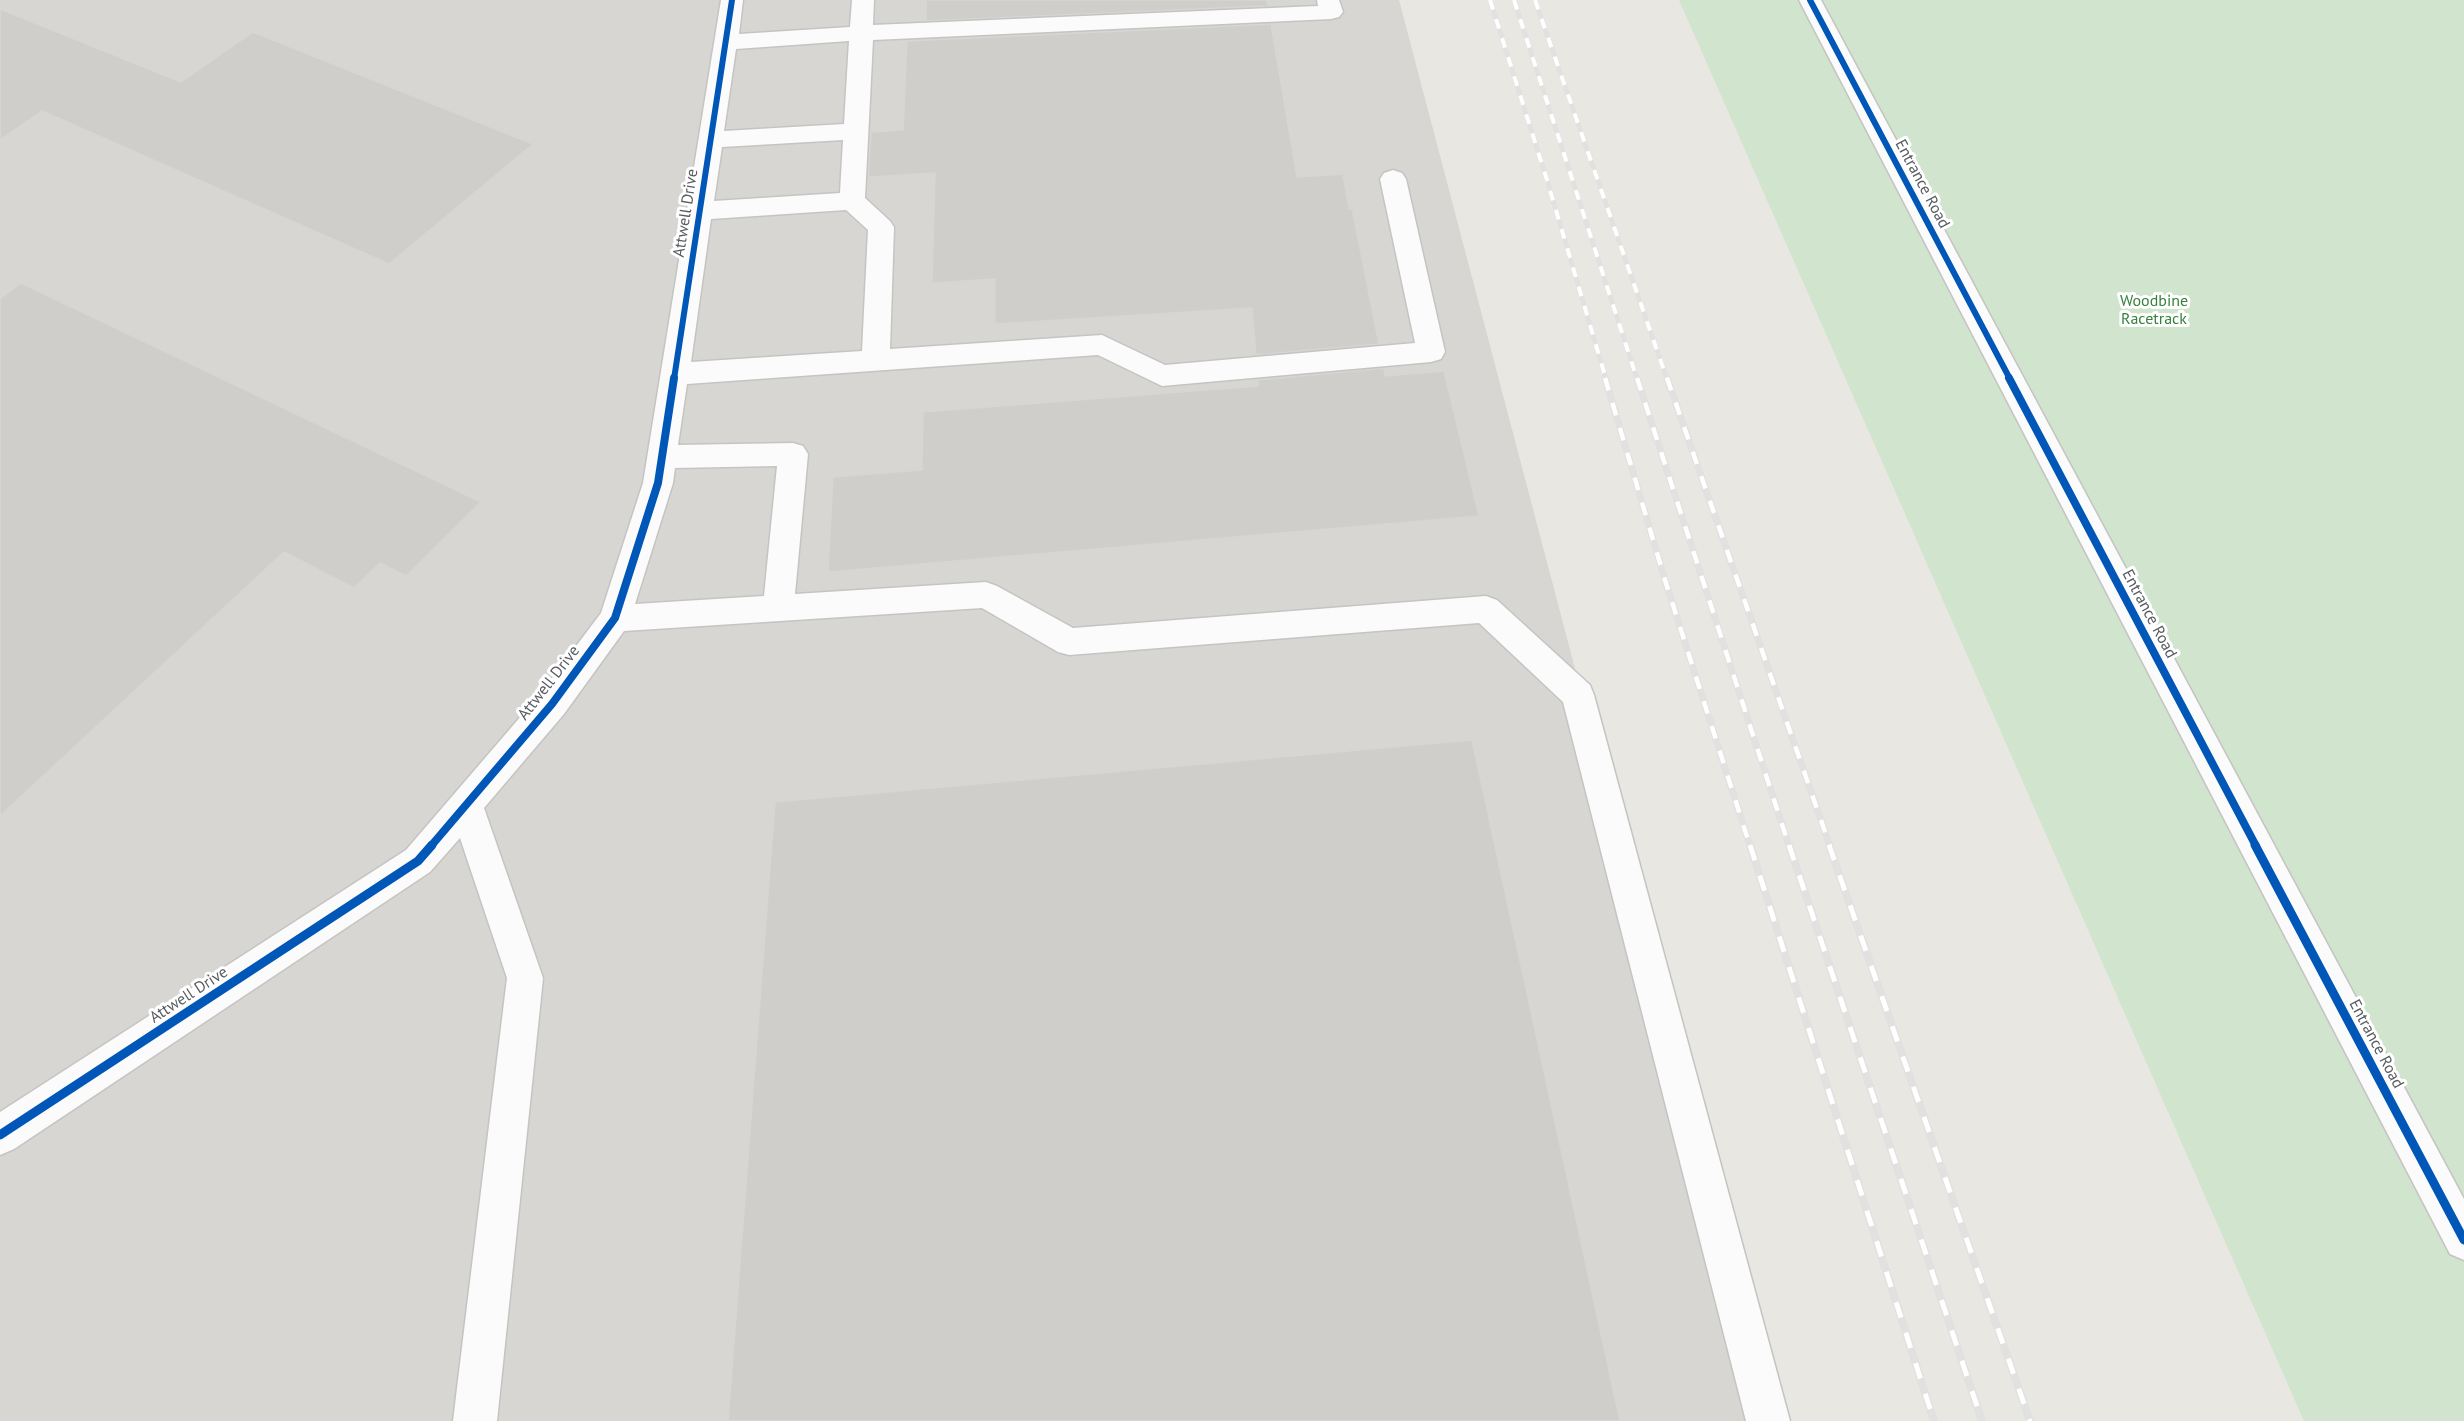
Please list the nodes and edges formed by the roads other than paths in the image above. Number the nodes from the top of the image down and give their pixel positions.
1 (732, 0) edge
2 (863, 0) edge
3 (1328, 0) edge
4 (1810, 0) edge
5 (861, 33) junction
6 (725, 42) junction
7 (854, 131) junction
8 (711, 140) junction
9 (1393, 179) dead end
10 (852, 201) junction
11 (699, 211) junction
12 (876, 360) junction
13 (674, 374) junction
14 (662, 457) junction
15 (778, 608) junction
16 (615, 618) junction
17 (466, 805) junction
18 (0, 1136) edge
19 (2464, 1240) edge
20 (476, 1421) edge
21 (1768, 1421) edge

1 - 6 street, Attwell Drive
2 - 5 street
3 - 5 street
4 - 19 street, Entrance Road
5 - 6 street
5 - 7 street
6 - 8 street, Attwell Drive
7 - 8 street
7 - 10 street
8 - 11 street, Attwell Drive
9 - 12 street
10 - 11 street
10 - 12 street
11 - 13 street, Attwell Drive
12 - 13 street
13 - 14 street, Attwell Drive
14 - 15 street
14 - 16 street, Attwell Drive
15 - 16 street
15 - 21 street
16 - 17 street, Attwell Drive
17 - 18 street, Attwell Drive
17 - 20 street

